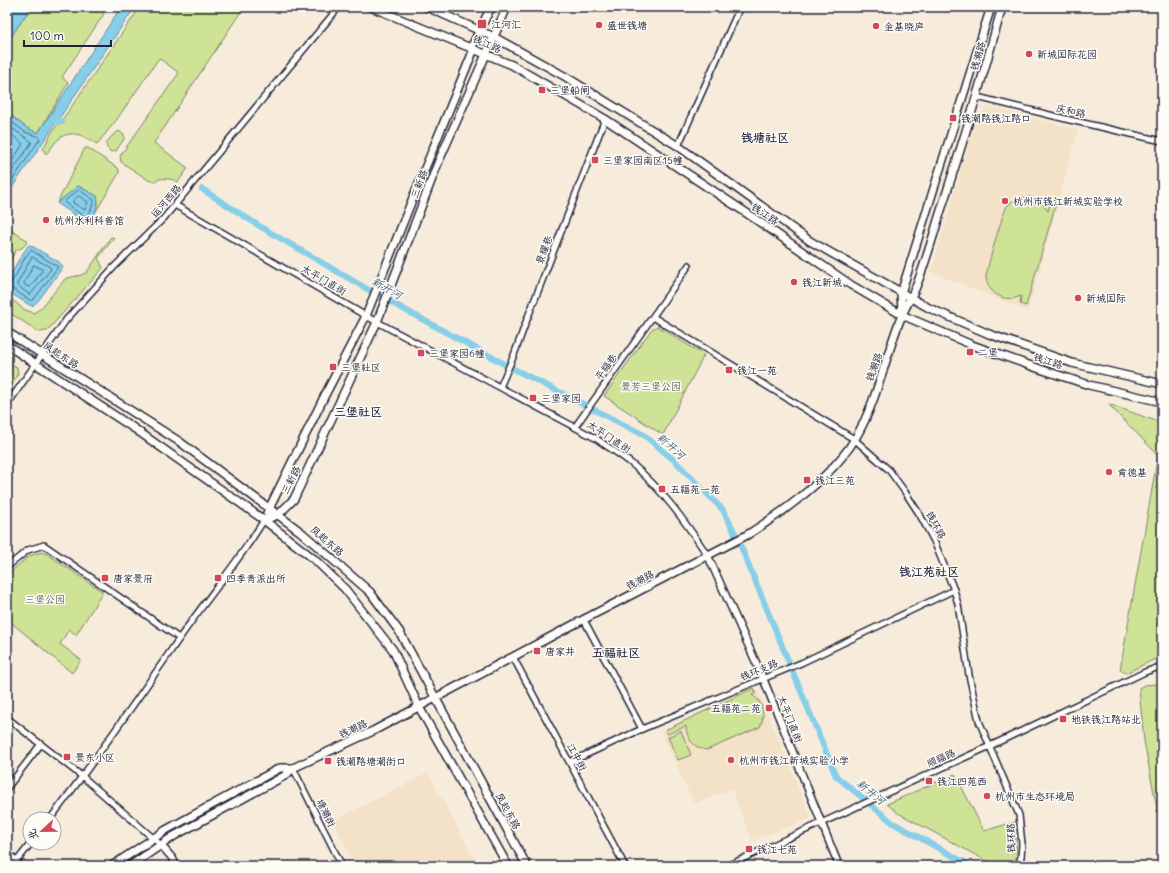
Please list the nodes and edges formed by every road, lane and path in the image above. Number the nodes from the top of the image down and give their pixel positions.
1 (339, 7) edge
2 (371, 7) edge
3 (427, 7) edge
4 (491, 7) edge
5 (507, 7) edge
6 (740, 7) edge
7 (991, 7) edge
8 (1002, 7) edge
9 (480, 32) junction
10 (494, 37) junction
11 (473, 49) junction
12 (486, 55) junction
13 (977, 97) junction
14 (605, 119) junction
15 (1162, 141) edge
16 (678, 146) junction
17 (175, 205) junction
18 (689, 265) dead end
19 (901, 293) junction
20 (910, 298) junction
21 (902, 315) junction
22 (366, 316) junction
23 (653, 317) junction
24 (377, 322) junction
25 (7, 332) edge
26 (7, 345) edge
27 (42, 354) junction
28 (36, 364) junction
29 (1162, 384) edge
30 (500, 387) junction
31 (1162, 402) edge
32 (7, 405) edge
33 (574, 427) junction
34 (854, 439) junction
35 (270, 509) junction
36 (278, 515) junction
37 (264, 520) junction
38 (708, 556) junction
39 (7, 567) edge
40 (954, 590) junction
41 (584, 620) junction
42 (179, 638) junction
43 (513, 657) junction
44 (1162, 666) edge
45 (763, 678) junction
46 (435, 699) junction
47 (419, 707) junction
48 (7, 718) edge
49 (642, 729) junction
50 (41, 744) junction
51 (990, 746) junction
52 (570, 762) junction
53 (294, 768) junction
54 (83, 777) junction
55 (7, 788) edge
56 (56, 811) edge
57 (822, 823) junction
58 (154, 838) junction
59 (161, 845) junction
60 (25, 851) edge
61 (7, 852) edge
62 (17, 861) junction
63 (735, 864) edge
64 (13, 866) edge
65 (112, 866) edge
66 (130, 866) edge
67 (176, 866) edge
68 (342, 866) edge
69 (508, 866) edge
70 (527, 866) edge
71 (625, 866) edge
72 (727, 866) edge
73 (839, 866) edge
74 (1018, 866) edge

1 - 17 street, 运河西路
2 - 11 main road, 钱江路
3 - 9 main road, 钱江路
4 - 9 main road, 三新路
5 - 10 main road, 三新路
6 - 16 street
7 - 19 main road, 钱潮路
8 - 13 main road, 钱潮路
9 - 10 main road, 钱江路
9 - 11 main road, 三新路
10 - 12 main road, 三新路
10 - 16 main road, 钱江路
11 - 12 main road, 钱江路
11 - 22 main road, 三新路
12 - 14 main road, 钱江路
12 - 24 main road, 三新路
13 - 15 street, 庆和路
13 - 20 main road, 钱潮路
14 - 21 main road, 钱江路
14 - 30 street, 景耀巷
16 - 19 main road, 钱江路
17 - 22 street, 太平门直街
17 - 27 street, 运河西路
18 - 23 street, 平福巷
19 - 20 main road, 钱江路
19 - 21 main road, 钱潮路
20 - 21 main road, 钱潮路
20 - 29 main road, 钱江路
21 - 31 main road, 钱江路
21 - 34 main road, 钱潮路
22 - 24 street, 太平门直街
22 - 35 main road, 三新路
23 - 33 street, 平福巷
23 - 34 street, 钱环路
24 - 30 street, 太平门直街
24 - 36 main road, 三新路
25 - 27 main road, 凤起东路
26 - 28 main road, 凤起东路
27 - 28 street, 运河西路
27 - 35 main road, 凤起东路
28 - 32 street, 运河西路
28 - 37 main road, 凤起东路
30 - 33 street, 太平门直街
33 - 38 street, 太平门直街
34 - 38 main road, 钱潮路
34 - 40 street, 钱环路
35 - 36 main road, 凤起东路
35 - 37 main road, 三新路
36 - 37 main road, 三新路
36 - 46 main road, 凤起东路
37 - 42 street
37 - 47 main road, 凤起东路
38 - 41 main road, 钱潮路
38 - 45 street, 太平门直街
39 - 42 street
40 - 45 street, 钱环支路
40 - 51 street, 钱环路
41 - 43 main road, 钱潮路
41 - 49 street
42 - 54 street
43 - 46 main road, 钱潮路
43 - 52 street, 江中街
44 - 51 street, 顺福路
45 - 49 street, 钱环支路
45 - 57 street, 太平门直街
46 - 47 main road, 钱潮路
46 - 70 main road, 凤起东路
47 - 53 main road, 钱潮路
47 - 69 main road, 凤起东路
48 - 50 street
49 - 52 street, 钱环支路
50 - 54 street
50 - 55 street
51 - 57 street, 顺福路
51 - 74 street, 钱环路
52 - 71 street, 江中街
53 - 58 main road, 钱潮路
53 - 59 main road, 钱潮路
53 - 68 street, 塘潮街
54 - 56 street
54 - 58 street
57 - 63 street, 顺福路
57 - 73 street, 太平门直街
58 - 59 street
58 - 65 main road, 钱潮路
59 - 66 main road, 钱潮路
59 - 67 street
60 - 62 street
61 - 62 street
62 - 64 street
63 - 72 street, 顺福路

